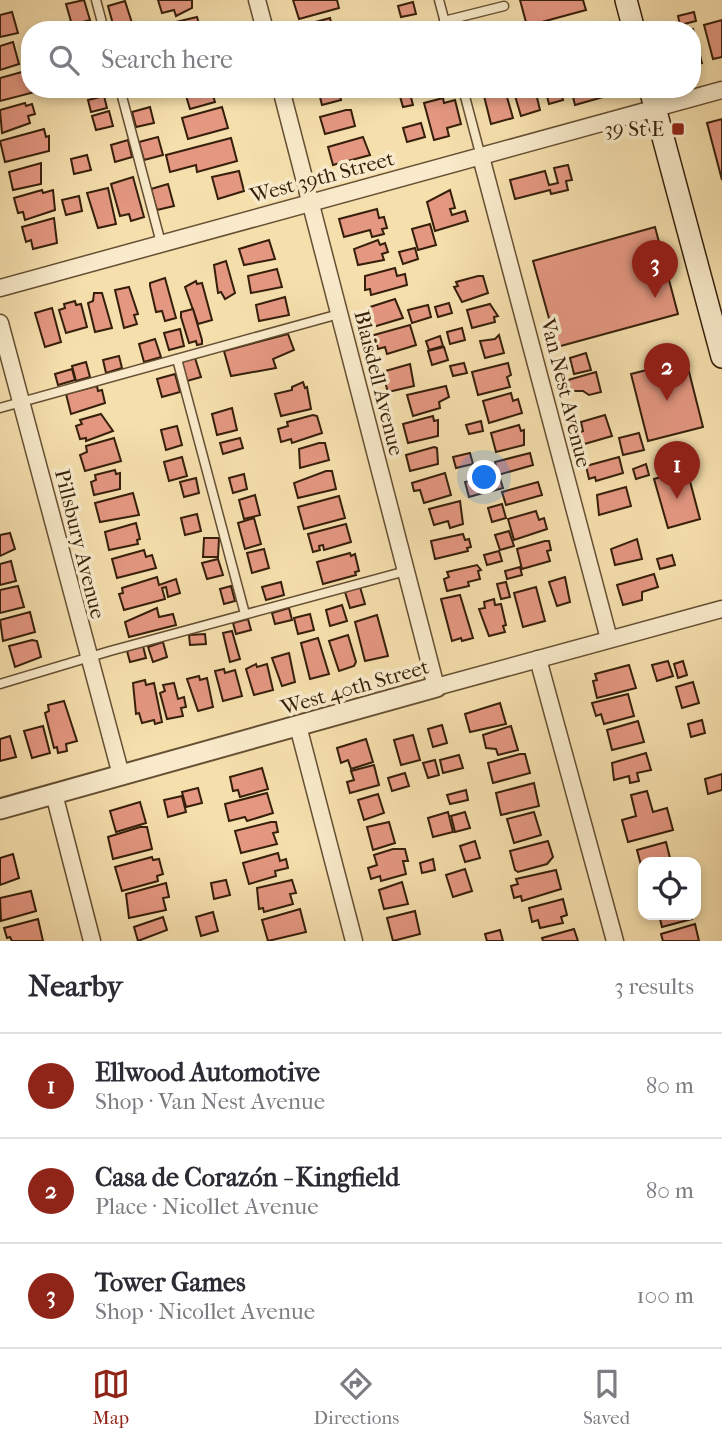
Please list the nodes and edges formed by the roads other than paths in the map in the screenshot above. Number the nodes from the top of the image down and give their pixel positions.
1 (96, 0) edge
2 (257, 0) edge
3 (439, 0) edge
4 (626, 0) edge
5 (504, 6) dead end
6 (102, 21) edge
7 (263, 21) edge
8 (445, 21) edge
9 (458, 21) edge
10 (632, 21) edge
11 (722, 90) edge
12 (701, 93) edge
13 (122, 98) edge
14 (283, 98) edge
15 (465, 98) edge
16 (652, 99) edge
17 (481, 157) junction
18 (311, 201) junction
19 (161, 243) junction
20 (0, 288) edge
21 (339, 314) junction
22 (0, 323) edge
23 (722, 357) edge
24 (177, 359) junction
25 (22, 402) junction
26 (0, 408) edge
27 (406, 571) junction
28 (722, 609) edge
29 (244, 614) junction
30 (609, 639) junction
31 (88, 657) junction
32 (538, 659) junction
33 (0, 684) edge
34 (436, 687) junction
35 (298, 726) junction
36 (121, 775) junction
37 (54, 794) junction
38 (0, 809) edge
39 (92, 941) edge
40 (354, 941) edge
41 (615, 941) edge

1 - 6 lane
2 - 7 street
3 - 8 lane
4 - 10 main road
5 - 9 lane
11 - 12 street, West 39th Street
13 - 19 lane
14 - 18 street, Blaisdell Avenue
15 - 17 lane
16 - 17 street, West 39th Street
16 - 23 main road
17 - 18 street, West 39th Street
17 - 30 street, Van Nest Avenue
18 - 19 street, West 39th Street
18 - 21 street, Blaisdell Avenue
19 - 20 street, West 39th Street
21 - 24 lane
21 - 27 street, Blaisdell Avenue
22 - 25 street, Pillsbury Avenue
24 - 25 lane
24 - 29 lane
25 - 26 lane
25 - 31 street, Pillsbury Avenue
27 - 29 lane
27 - 34 street, Blaisdell Avenue
28 - 30 street, West 40th Street
29 - 31 lane
30 - 32 street, West 40th Street
31 - 33 lane
31 - 36 street, Pillsbury Avenue
32 - 34 street, West 40th Street
32 - 41 street
34 - 35 street, West 40th Street
35 - 36 street, West 40th Street
35 - 40 street
36 - 37 street, West 40th Street
37 - 38 street, West 40th Street
37 - 39 street

